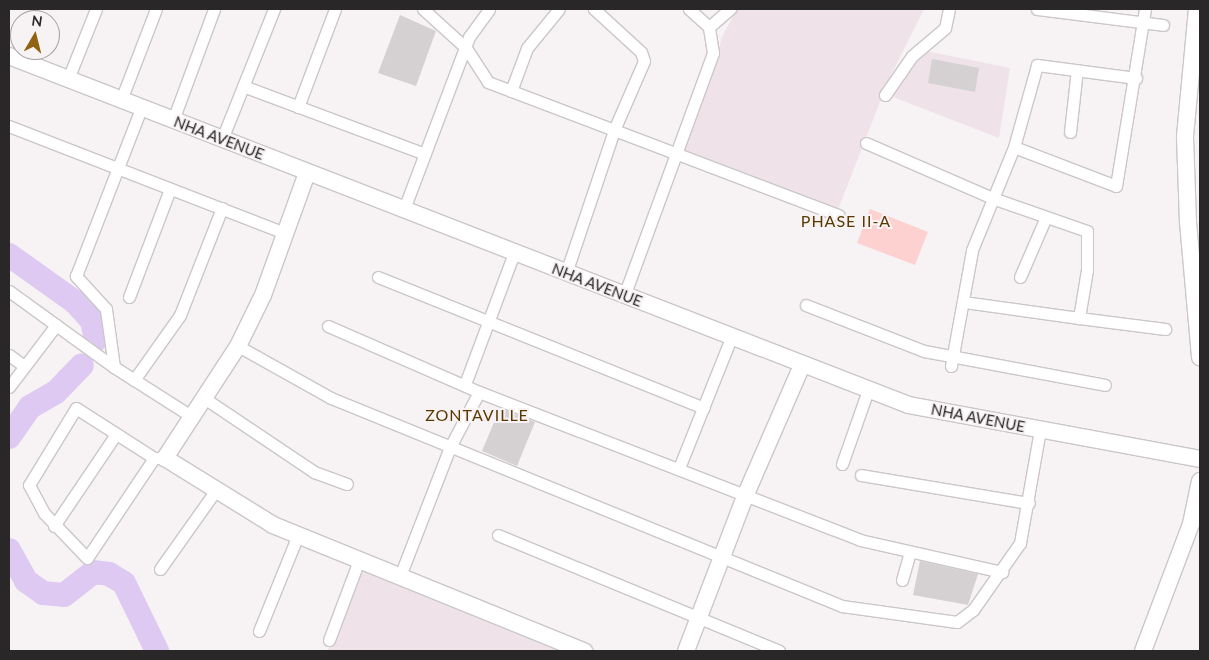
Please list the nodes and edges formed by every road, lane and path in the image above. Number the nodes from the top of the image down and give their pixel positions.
1 (96, 9) edge
2 (156, 9) edge
3 (214, 9) edge
4 (274, 9) edge
5 (334, 9) edge
6 (423, 9) edge
7 (489, 9) edge
8 (559, 9) edge
9 (594, 9) edge
10 (689, 9) edge
11 (730, 9) edge
12 (950, 9) edge
13 (1037, 9) edge
14 (1145, 9) edge
15 (1197, 9) edge
16 (1144, 22) junction
17 (1163, 25) dead end
18 (709, 27) junction
19 (466, 48) junction
20 (9, 56) edge
21 (1077, 70) junction
22 (1136, 78) junction
23 (68, 79) junction
24 (242, 86) junction
25 (511, 91) junction
26 (885, 95) dead end
27 (121, 100) junction
28 (298, 106) junction
29 (141, 108) junction
30 (172, 120) junction
31 (10, 130) edge
32 (614, 130) junction
33 (1070, 132) dead end
34 (222, 139) junction
35 (866, 143) dead end
36 (1014, 147) junction
37 (678, 153) junction
38 (425, 154) junction
39 (118, 168) junction
40 (307, 173) junction
41 (170, 189) junction
42 (995, 199) junction
43 (222, 208) junction
44 (404, 209) junction
45 (838, 215) dead end
46 (1046, 217) junction
47 (1194, 221) edge
48 (285, 233) junction
49 (514, 253) junction
50 (566, 273) junction
51 (378, 277) dead end
52 (1020, 277) dead end
53 (9, 291) edge
54 (624, 296) junction
55 (129, 297) dead end
56 (963, 302) junction
57 (806, 305) dead end
58 (1079, 318) junction
59 (487, 321) junction
60 (56, 325) junction
61 (328, 326) dead end
62 (1165, 329) dead end
63 (731, 338) junction
64 (238, 346) junction
65 (9, 355) edge
66 (1200, 357) edge
67 (952, 362) junction
68 (802, 365) junction
69 (24, 366) junction
70 (114, 367) junction
71 (134, 380) junction
72 (465, 384) junction
73 (1105, 385) dead end
74 (9, 387) edge
75 (868, 390) junction
76 (479, 392) junction
77 (204, 398) junction
78 (704, 408) junction
79 (190, 416) junction
80 (1040, 430) junction
81 (116, 434) junction
82 (450, 447) junction
83 (160, 458) junction
84 (1200, 459) edge
85 (842, 464) dead end
86 (679, 468) junction
87 (860, 475) dead end
88 (1200, 481) edge
89 (347, 484) dead end
90 (216, 490) junction
91 (746, 494) junction
92 (1028, 503) junction
93 (54, 526) junction
94 (298, 535) junction
95 (498, 535) dead end
96 (910, 552) junction
97 (724, 555) junction
98 (359, 560) junction
99 (160, 569) dead end
100 (1002, 572) junction
101 (400, 576) junction
102 (902, 580) dead end
103 (698, 618) junction
104 (260, 631) dead end
105 (329, 640) dead end
106 (584, 651) edge
107 (686, 651) edge
108 (779, 651) edge
109 (1143, 651) edge

1 - 23 street
2 - 27 street
3 - 30 street
4 - 24 street
5 - 28 street
6 - 19 street
7 - 19 street
8 - 25 street
9 - 32 street
10 - 18 street
11 - 18 street
12 - 26 street
13 - 16 street
14 - 16 street
15 - 47 street
16 - 17 street
16 - 22 street
18 - 37 street
19 - 25 street
19 - 38 street
20 - 23 street, NHA AVENUE
21 - 22 street
21 - 33 street
21 - 36 street
22 - 36 street
23 - 27 street, NHA AVENUE
24 - 28 street
24 - 34 street
25 - 32 street
27 - 29 street, NHA AVENUE
28 - 38 street
29 - 30 street, NHA AVENUE
29 - 39 street
30 - 34 street, NHA AVENUE
31 - 39 street
32 - 37 street
32 - 50 street
34 - 40 street, NHA AVENUE
35 - 42 street
36 - 42 street
37 - 45 street
37 - 54 street
38 - 44 street
39 - 41 street
39 - 70 street
40 - 44 street, NHA AVENUE
40 - 48 street
41 - 43 street
41 - 55 street
42 - 46 street
42 - 56 street
43 - 48 street
43 - 71 street
44 - 49 street, NHA AVENUE
46 - 52 street
46 - 58 street
47 - 66 street
48 - 64 street
49 - 50 street, NHA AVENUE
49 - 59 street
50 - 54 street, NHA AVENUE
51 - 59 street
53 - 60 street
54 - 63 street, NHA AVENUE
56 - 58 street
56 - 67 street
57 - 67 street
58 - 62 street
59 - 72 street
59 - 78 street
60 - 69 street
60 - 70 street
61 - 72 street
63 - 68 street, NHA AVENUE
63 - 78 street
64 - 77 street
64 - 82 street
65 - 69 street
67 - 73 street
68 - 75 street, NHA AVENUE
68 - 91 street
69 - 74 street
70 - 71 street
71 - 79 street
72 - 76 street
75 - 80 street, NHA AVENUE
75 - 85 street
76 - 82 street
76 - 86 street
77 - 79 street
77 - 89 street
78 - 86 street
79 - 83 street
80 - 84 street, NHA AVENUE
80 - 92 street
81 - 83 street
81 - 93 street
81 - 93 street
82 - 97 street
82 - 101 street
83 - 90 street
83 - 93 street
86 - 91 street
87 - 92 street
88 - 109 street
90 - 94 street
90 - 99 street
91 - 96 street
91 - 97 street
92 - 100 street
94 - 98 street
94 - 104 street
95 - 103 street
96 - 100 street
96 - 102 street
97 - 100 street
97 - 103 street
98 - 101 street
98 - 105 street
101 - 106 street
103 - 107 street
103 - 108 street

